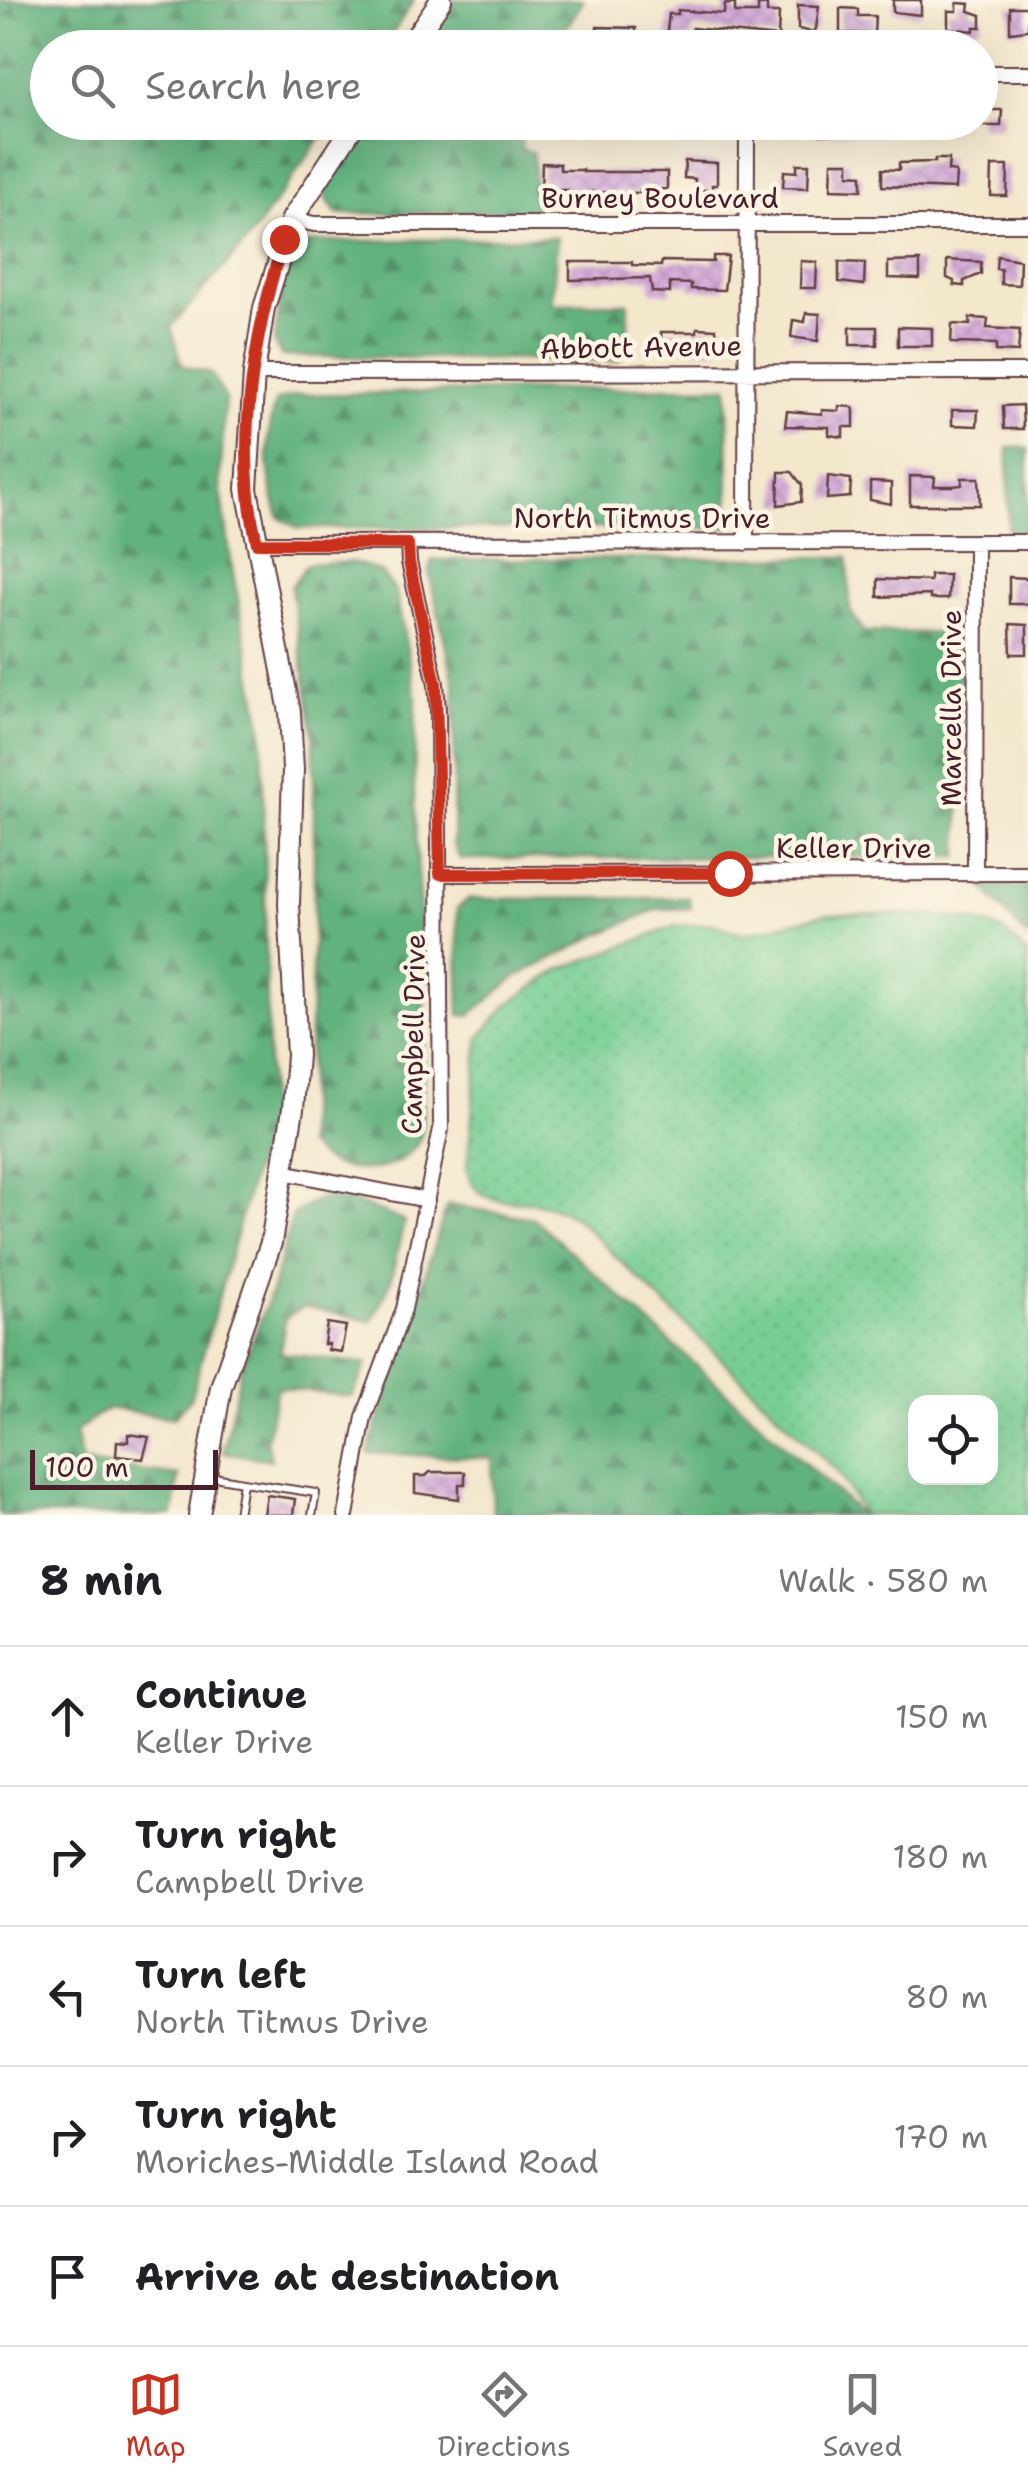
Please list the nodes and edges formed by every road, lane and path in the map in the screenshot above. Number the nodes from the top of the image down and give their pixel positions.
1 (441, 0) edge
2 (420, 30) edge
3 (998, 73) edge
4 (1028, 73) edge
5 (344, 140) edge
6 (747, 140) edge
7 (292, 219) junction
8 (748, 223) junction
9 (1028, 224) edge
10 (747, 370) junction
11 (1028, 372) edge
12 (254, 373) junction
13 (746, 542) junction
14 (976, 542) junction
15 (1028, 542) edge
16 (257, 543) junction
17 (408, 544) junction
18 (1028, 873) edge
19 (440, 874) junction
20 (976, 874) junction
21 (283, 1172) junction
22 (427, 1200) junction
23 (204, 1476) junction
24 (243, 1482) junction
25 (200, 1515) edge
26 (238, 1515) edge
27 (312, 1515) edge
28 (346, 1515) edge

1 - 2 main road
3 - 4 street
5 - 7 main road
6 - 8 street
7 - 8 street, Burney Boulevard
7 - 12 main road
8 - 9 street, Burney Boulevard
8 - 10 street
10 - 11 street, Abbott Avenue
10 - 12 street, Abbott Avenue
10 - 13 street
12 - 16 main road
13 - 14 street, North Titmus Drive
13 - 17 street, North Titmus Drive
14 - 15 street, North Titmus Drive
14 - 20 street, Marcella Drive
16 - 17 street, North Titmus Drive
16 - 21 main road
17 - 19 street, Campbell Drive
18 - 20 street, Keller Drive
19 - 20 street, Keller Drive
19 - 22 street, Campbell Drive
21 - 22 street
21 - 23 main road
22 - 28 street, Campbell Drive
23 - 24 lane
23 - 25 main road
24 - 26 lane
24 - 27 lane

